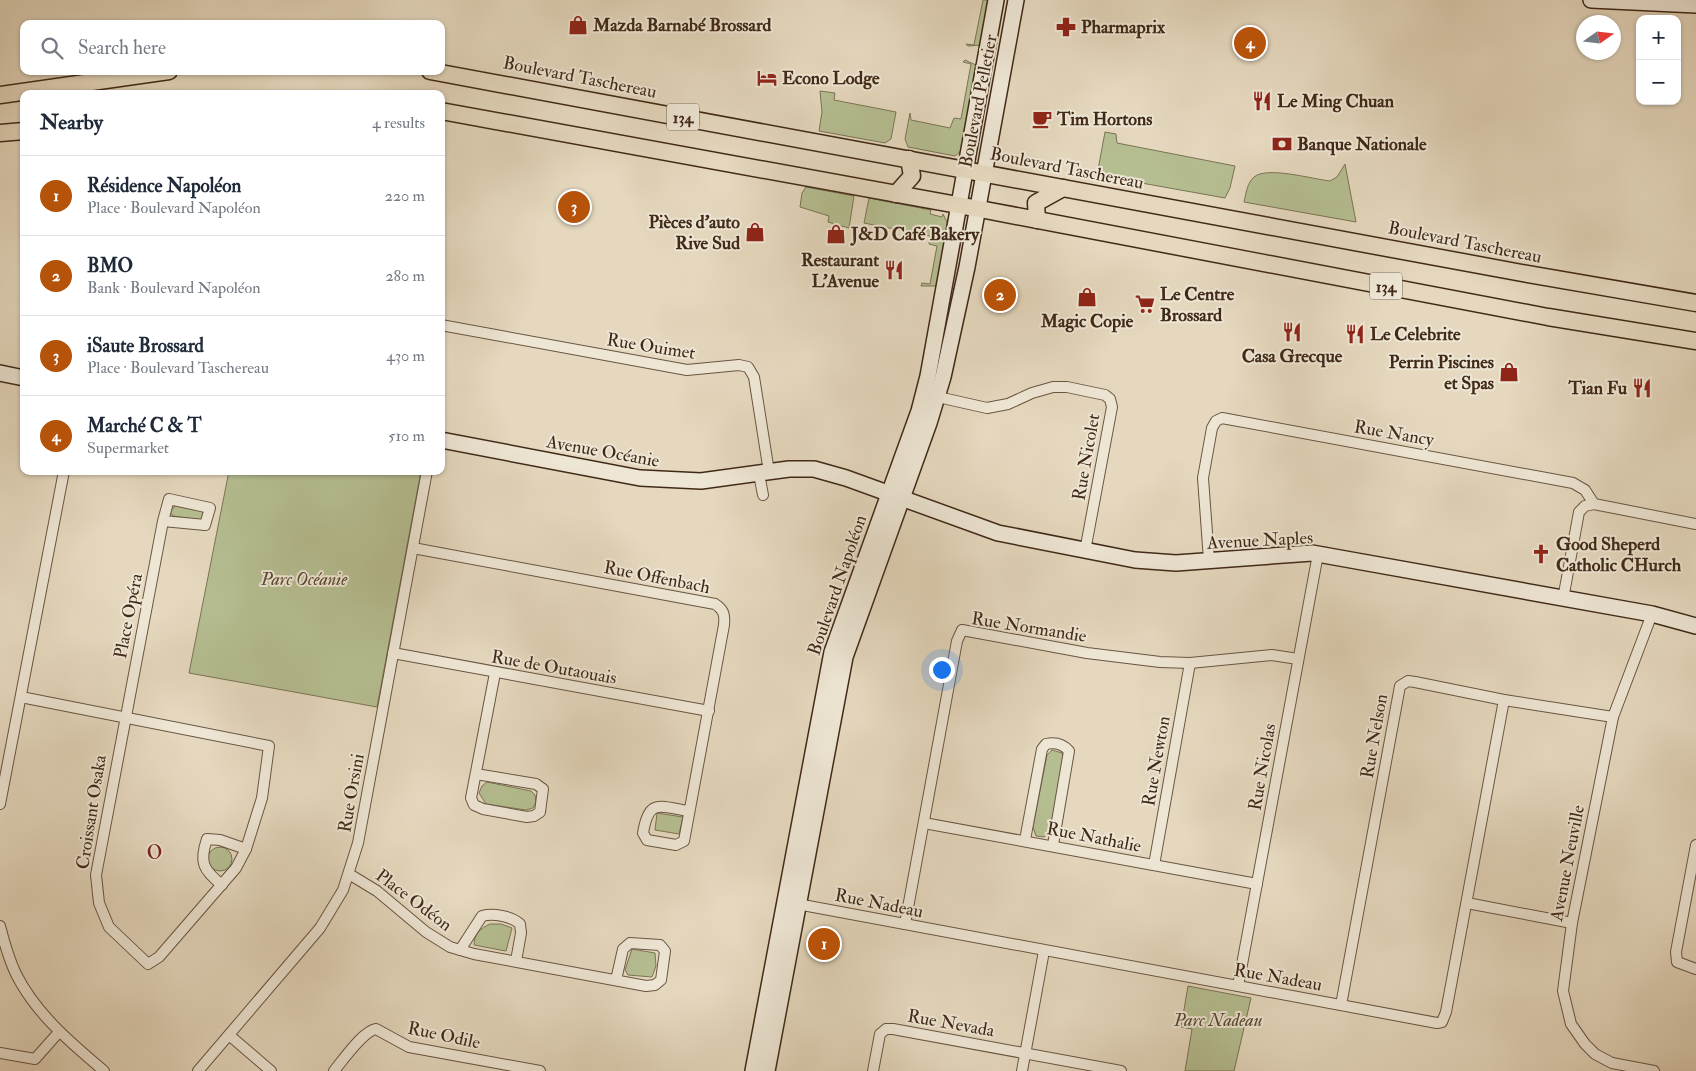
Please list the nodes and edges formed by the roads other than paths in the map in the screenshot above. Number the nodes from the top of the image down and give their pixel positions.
1 (996, 0) edge
2 (1016, 0) edge
3 (1591, 0) edge
4 (1696, 5) edge
5 (986, 58) junction
6 (1004, 62) junction
7 (445, 74) edge
8 (141, 75) edge
9 (35, 90) edge
10 (20, 92) edge
11 (0, 95) edge
12 (445, 112) edge
13 (20, 131) edge
14 (0, 133) edge
15 (909, 159) junction
16 (966, 169) junction
17 (983, 173) junction
18 (1063, 188) junction
19 (896, 194) junction
20 (960, 206) junction
21 (977, 209) junction
22 (1037, 220) junction
23 (944, 297) junction
24 (961, 300) junction
25 (1696, 303) edge
26 (445, 326) edge
27 (1696, 342) edge
28 (0, 373) edge
29 (20, 377) edge
30 (938, 396) junction
31 (445, 441) edge
32 (764, 473) junction
33 (63, 475) edge
34 (426, 475) edge
35 (763, 495) dead end
36 (895, 496) junction
37 (1594, 504) junction
38 (163, 520) dead end
39 (1696, 524) edge
40 (413, 548) junction
41 (1085, 551) junction
42 (1318, 554) junction
43 (1209, 560) junction
44 (1563, 600) junction
45 (1652, 614) junction
46 (1696, 626) edge
47 (393, 653) junction
48 (1298, 659) junction
49 (1190, 663) junction
50 (494, 673) junction
51 (21, 697) junction
52 (1504, 700) junction
53 (709, 712) junction
54 (124, 717) junction
55 (1613, 717) junction
56 (476, 774) junction
57 (0, 804) edge
58 (690, 811) junction
59 (924, 823) junction
60 (1025, 840) junction
61 (1053, 845) junction
62 (1696, 845) edge
63 (246, 849) junction
64 (1154, 865) junction
65 (349, 874) junction
66 (1257, 884) junction
67 (222, 885) junction
68 (792, 903) junction
69 (1466, 903) junction
70 (1572, 923) junction
71 (905, 924) junction
72 (0, 926) edge
73 (460, 950) junction
74 (1044, 951) junction
75 (516, 962) junction
76 (1696, 969) edge
77 (616, 980) junction
78 (1238, 986) junction
79 (1341, 1006) junction
80 (59, 1032) junction
81 (229, 1035) junction
82 (0, 1053) edge
83 (1025, 1053) junction
84 (104, 1071) edge
85 (198, 1071) edge
86 (271, 1071) edge
87 (334, 1071) edge
88 (540, 1071) edge
89 (753, 1071) edge
90 (768, 1071) edge
91 (873, 1071) edge
92 (1022, 1071) edge
93 (1121, 1071) edge
94 (1654, 1071) edge

1 - 5 street, Boulevard Pelletier
2 - 6 street, Boulevard Pelletier
3 - 4 street
5 - 6 street
5 - 16 street, Boulevard Pelletier
6 - 17 street, Boulevard Pelletier
7 - 15 main road, Boulevard Taschereau / 134
8 - 9 main road
10 - 11 main road
12 - 19 main road, 134
13 - 14 main road
15 - 16 main road, Boulevard Taschereau / 134
15 - 19 main road
16 - 17 main road, Boulevard Taschereau / 134
16 - 20 street, Boulevard Pelletier
17 - 18 main road, Boulevard Taschereau / 134
17 - 21 street, Boulevard Pelletier
18 - 22 main road
18 - 25 main road, Boulevard Taschereau / 134
19 - 20 main road, 134
20 - 21 main road, 134
20 - 23 street, Boulevard Napoléon
21 - 22 main road, 134
21 - 24 street, Boulevard Napoléon
22 - 27 main road, 134
23 - 24 street
23 - 36 street, Boulevard Napoléon
24 - 30 street, Boulevard Napoléon
26 - 32 street, Rue Ouimet
28 - 29 street
30 - 36 street, Boulevard Napoléon
30 - 41 street, Rue Nicolet
31 - 32 street, Avenue Océanie
32 - 35 street
32 - 36 street, Avenue Océanie
33 - 51 street
34 - 40 street, Rue Orsini
36 - 41 street, Avenue Naples
36 - 68 street, Boulevard Napoléon
37 - 39 street
37 - 43 street, Rue Nancy
37 - 44 street
38 - 54 street, Place Opéra
40 - 47 street, Rue Orsini
40 - 53 street, Rue Offenbach
41 - 43 street, Avenue Naples
42 - 43 street, Avenue Naples
42 - 44 street, Avenue Naples
42 - 48 street, Rue Nicolas
44 - 45 street, Avenue Naples
45 - 46 street, Avenue Naples
45 - 55 street, Avenue Neuville
47 - 50 street, Rue de Outaouais
47 - 65 street, Rue Orsini
48 - 49 street, Rue Normandie
48 - 66 street, Rue Nicolas
49 - 59 street, Rue Normandie
49 - 64 street, Rue Newton
50 - 53 street, Rue de Outaouais
50 - 56 street
51 - 54 street, Croissant Osaka
51 - 57 street
52 - 55 street, Rue Nelson
52 - 69 street, Rue Nadeau
52 - 79 street, Rue Nelson
53 - 58 street, Rue Offenbach
54 - 63 street, Croissant Osaka
54 - 67 street, Croissant Osaka
55 - 70 street, Avenue Neuville
56 - 56 street
58 - 58 street, Rue Offenbach
59 - 60 street, Rue Nathalie
59 - 71 street, Rue Normandie
60 - 61 street, Rue Nathalie
60 - 61 street
61 - 64 street, Rue Nathalie
62 - 76 street
63 - 67 street, Croissant Osaka
63 - 67 street
64 - 66 street, Rue Nathalie
65 - 73 street, Place Odéon
65 - 81 street, Rue Orsini
66 - 78 street, Rue Nicolas
68 - 71 street, Rue Nadeau
68 - 89 street, Boulevard Napoléon
68 - 90 street, Boulevard Napoléon
69 - 70 street
69 - 79 street, Rue Nadeau
70 - 94 street, Avenue Neuville
71 - 74 street, Rue Nadeau
72 - 80 street
73 - 75 street, Place Odéon
73 - 75 street, Place Odéon
74 - 78 street, Rue Nadeau
74 - 83 street
75 - 77 street, Place Odéon
77 - 77 street, Place Odéon
78 - 79 street, Rue Nadeau
80 - 82 street
80 - 84 street
81 - 85 street, Rue Orsini
81 - 86 street
83 - 91 street, Rue Nevada
83 - 92 street
83 - 93 street, Rue Nevada
87 - 88 street, Rue Odile

